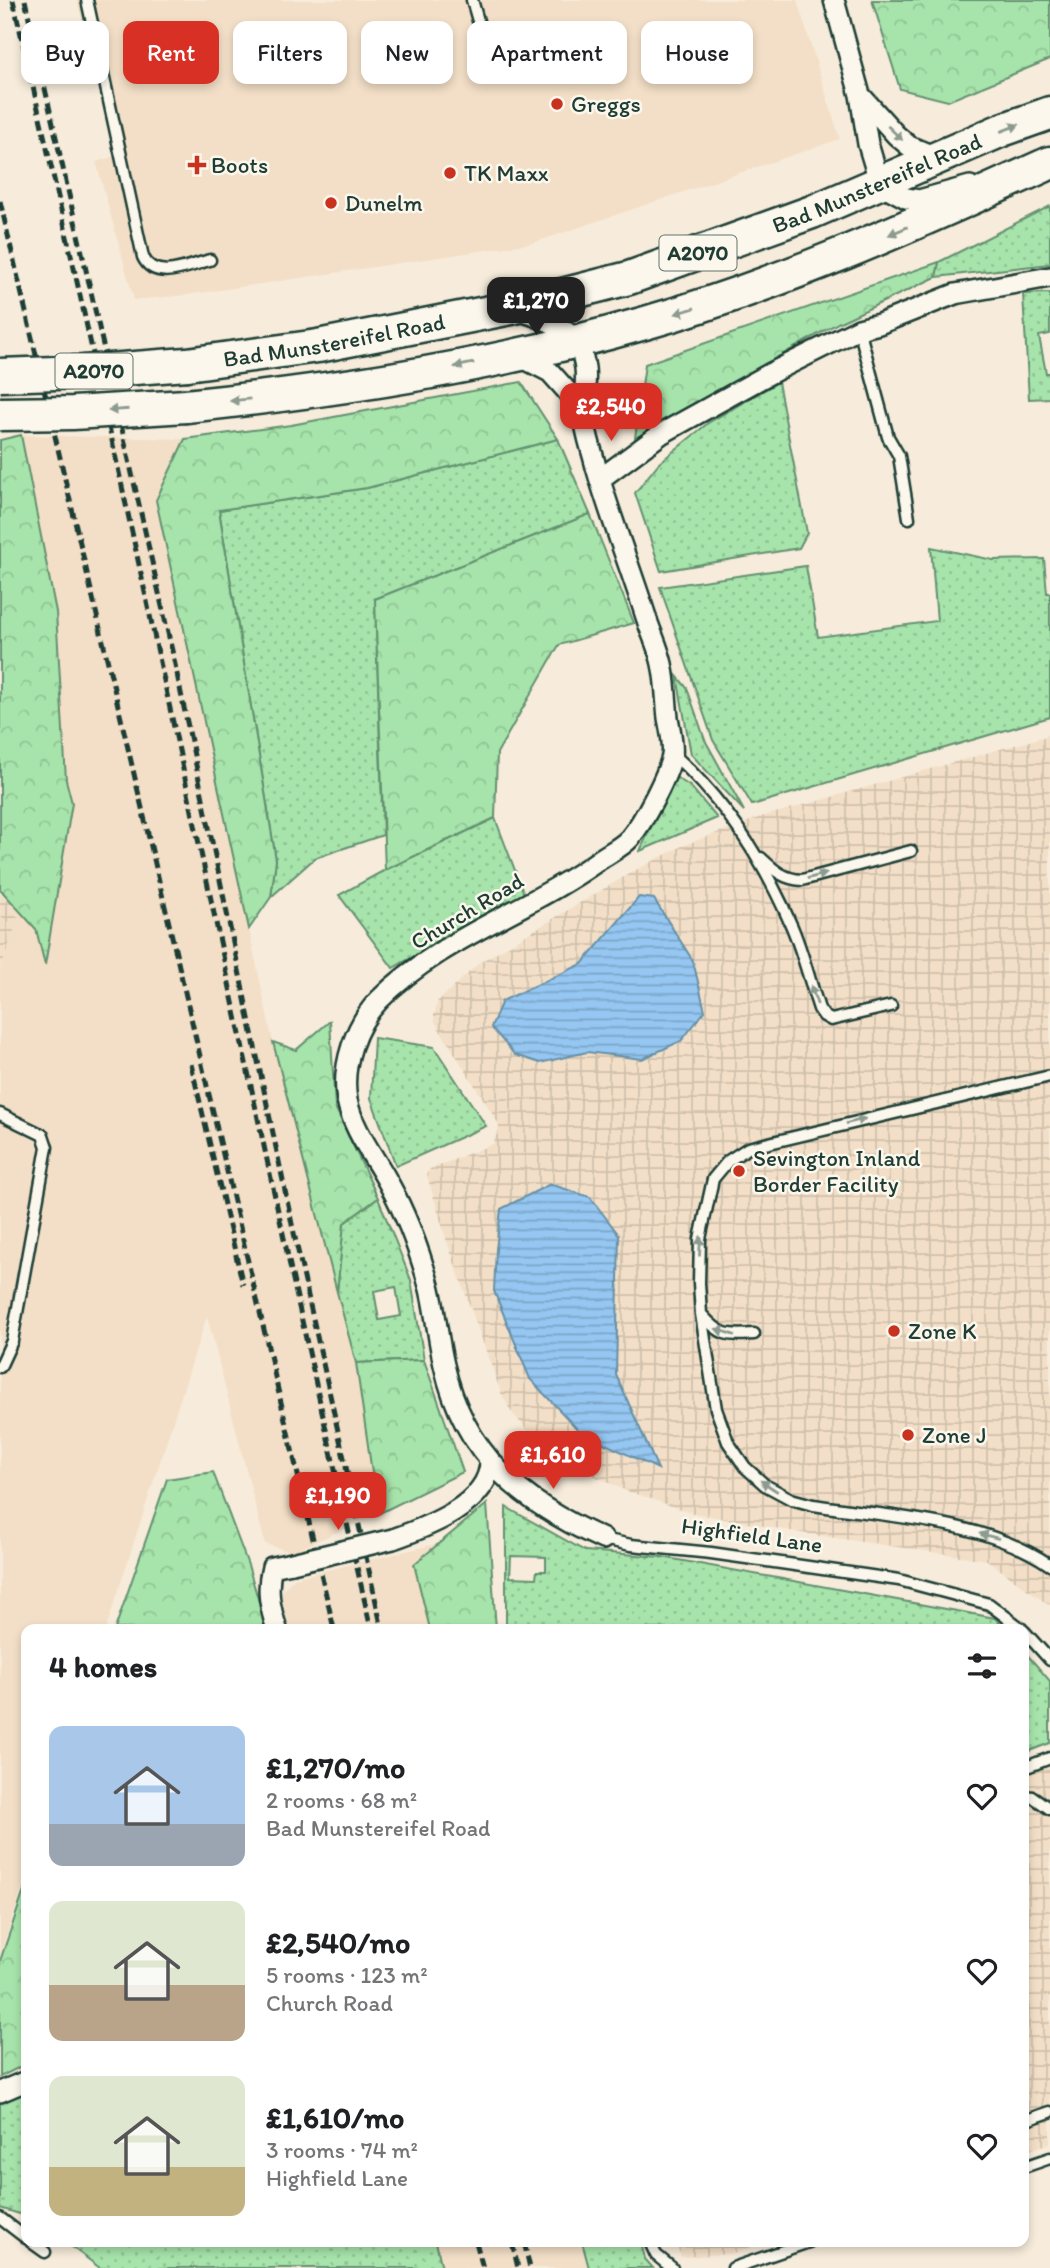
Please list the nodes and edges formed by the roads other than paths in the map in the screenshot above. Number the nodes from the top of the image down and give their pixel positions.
1 (88, 0) edge
2 (472, 0) edge
3 (834, 0) edge
4 (478, 21) edge
5 (860, 95) junction
6 (1050, 113) edge
7 (938, 158) junction
8 (1049, 164) edge
9 (880, 184) junction
10 (210, 260) dead end
11 (1050, 277) edge
12 (511, 308) junction
13 (859, 330) junction
14 (577, 341) junction
15 (516, 355) junction
16 (0, 375) edge
17 (0, 414) edge
18 (584, 417) junction
19 (600, 478) junction
20 (909, 518) dead end
21 (673, 753) junction
22 (911, 851) dead end
23 (758, 856) junction
24 (891, 1006) dead end
25 (1050, 1076) edge
26 (0, 1114) edge
27 (701, 1314) junction
28 (754, 1334) dead end
29 (0, 1367) edge
30 (490, 1461) junction
31 (603, 1539) joint
32 (1050, 1565) edge
33 (275, 1624) edge
34 (1015, 1624) edge
35 (1029, 1637) edge
36 (1050, 1660) edge
37 (1050, 1758) edge
38 (1029, 1766) edge
39 (1029, 1797) edge
40 (1050, 1809) edge
41 (21, 2083) edge
42 (0, 2092) edge
43 (1050, 2112) edge
44 (1029, 2118) edge
45 (1050, 2158) edge
46 (1029, 2165) edge
47 (0, 2218) edge
48 (21, 2234) edge
49 (38, 2247) edge
50 (652, 2247) edge
51 (794, 2247) edge
52 (45, 2252) dead end
53 (672, 2268) edge
54 (733, 2268) edge

1 - 10 lane
2 - 4 lane
3 - 5 street
5 -> 7 street
5 - 9 street
7 -> 6 highway, Bad Munstereifel Road / A2070
7 - 9 highway, Bad Munstereifel Road / A2070
8 - 9 street
8 -> 14 highway, Bad Munstereifel Road / A2070
9 - 12 highway, Bad Munstereifel Road / A2070
11 - 13 street
12 - 14 street
12 - 16 highway, Bad Munstereifel Road / A2070, bridge
13 - 19 street
13 - 20 lane
14 - 15 highway, Bad Munstereifel Road / A2070
14 - 18 street, Church Road
15 -> 17 highway, Bad Munstereifel Road / A2070, bridge
15 - 18 street, Church Road
18 - 19 street, Church Road
19 - 21 street, Church Road
21 - 23 lane
21 - 30 street, Church Road
23 -> 22 lane
24 -> 23 lane
27 -> 25 lane
26 - 29 lane
28 -> 27 lane
32 -> 27 lane
30 - 31 street, Highfield Lane
30 - 33 street, bridge
31 - 34 lane, Highfield Lane
35 - 36 lane, Highfield Lane
37 - 38 lane
39 - 40 lane
41 - 42 street
43 - 44 lane
45 - 46 lane
47 - 48 lane
49 - 52 lane
50 - 53 lane
51 - 54 lane

